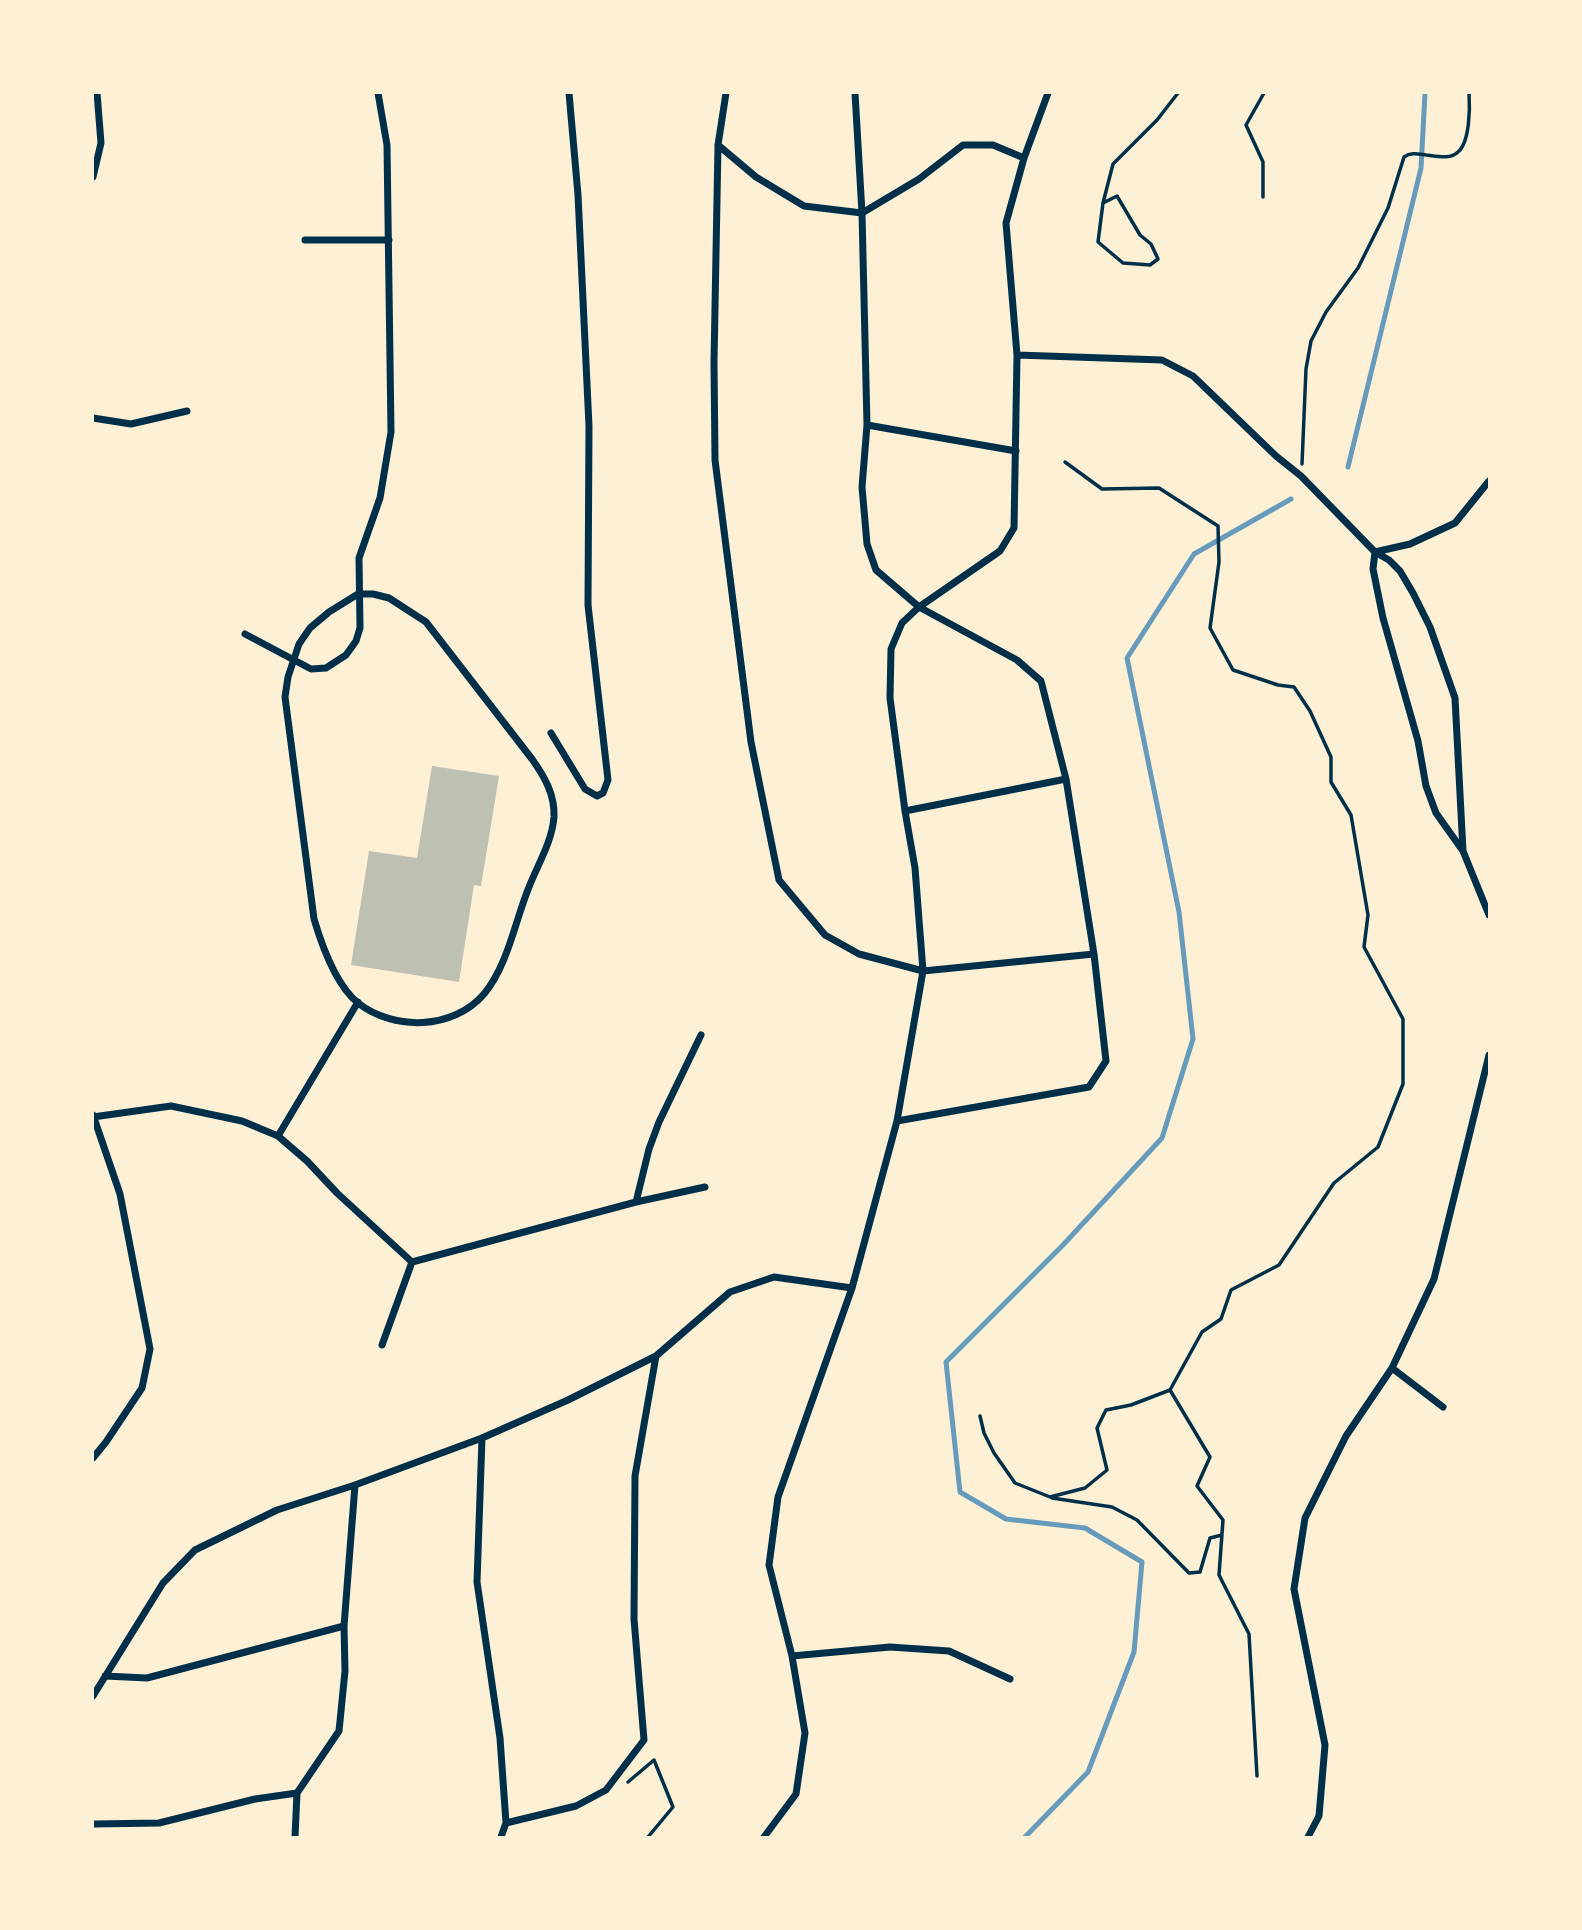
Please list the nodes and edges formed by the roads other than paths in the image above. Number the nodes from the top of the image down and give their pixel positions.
1 (97, 93) edge
2 (378, 93) edge
3 (569, 93) edge
4 (726, 93) edge
5 (855, 93) edge
6 (1048, 93) edge
7 (718, 145) junction
8 (1024, 158) junction
9 (93, 177) edge
10 (862, 212) junction
11 (305, 240) dead end
12 (389, 240) junction
13 (1017, 355) junction
14 (187, 411) dead end
15 (93, 418) edge
16 (867, 425) junction
17 (1016, 451) junction
18 (1489, 481) edge
19 (1374, 552) junction
20 (358, 594) junction
21 (919, 607) junction
22 (245, 634) dead end
23 (295, 661) junction
24 (551, 733) dead end
25 (1066, 779) junction
26 (905, 811) junction
27 (1463, 851) junction
28 (1489, 915) edge
29 (1094, 954) junction
30 (923, 971) junction
31 (358, 1002) junction
32 (701, 1035) dead end
33 (1489, 1055) edge
34 (93, 1116) edge
35 (897, 1121) junction
36 (278, 1136) junction
37 (705, 1187) dead end
38 (636, 1202) junction
39 (412, 1262) junction
40 (852, 1288) junction
41 (382, 1345) dead end
42 (656, 1356) junction
43 (1392, 1368) junction
44 (1443, 1406) dead end
45 (482, 1438) junction
46 (93, 1458) edge
47 (355, 1485) junction
48 (344, 1626) junction
49 (792, 1656) junction
50 (105, 1676) junction
51 (1010, 1679) dead end
52 (93, 1696) edge
53 (297, 1793) junction
54 (506, 1823) junction
55 (93, 1824) edge
56 (295, 1837) edge
57 (502, 1837) edge
58 (764, 1837) edge
59 (1308, 1837) edge

1 - 9 street
2 - 12 street
3 - 24 street
4 - 7 street
5 - 10 street
6 - 8 street
7 - 10 street
7 - 30 street
8 - 10 street
8 - 13 street
10 - 16 street
11 - 12 street
12 - 20 street
13 - 17 street
13 - 19 street
14 - 15 street
16 - 17 street
16 - 21 street
17 - 21 street
18 - 19 street
19 - 27 street
19 - 27 street
20 - 23 street
20 - 23 street
20 - 31 street
21 - 25 street
21 - 26 street
22 - 23 street
23 - 31 street
25 - 26 street
25 - 29 street
26 - 30 street
27 - 28 street
29 - 30 street
29 - 35 street
30 - 35 street
31 - 36 street
32 - 38 street
33 - 43 street
34 - 36 street
34 - 46 street
35 - 40 street
36 - 39 street
37 - 38 street
38 - 39 street
39 - 41 street
40 - 42 street
40 - 49 street
42 - 45 street
42 - 54 street
43 - 44 street
43 - 59 street
45 - 47 street
45 - 54 street
47 - 48 street
47 - 50 street
48 - 50 street
48 - 53 street
49 - 51 street
49 - 58 street
50 - 52 street
53 - 55 street
53 - 56 street
54 - 57 street

